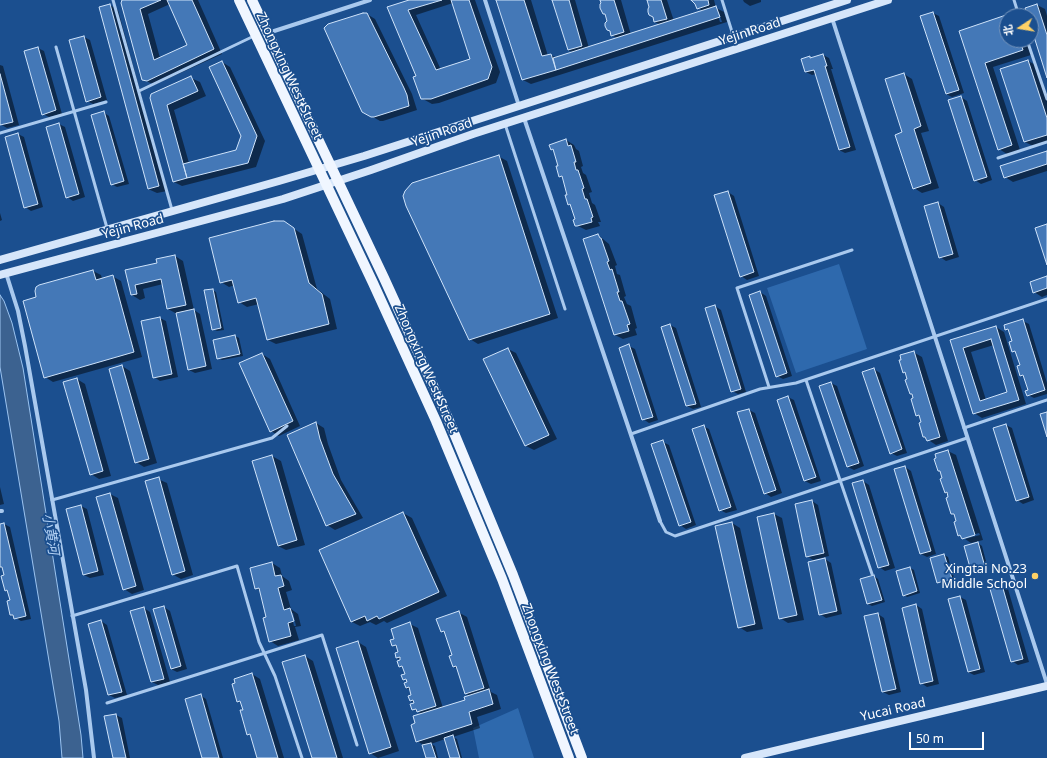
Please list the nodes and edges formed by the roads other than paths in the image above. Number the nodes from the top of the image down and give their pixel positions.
1 (113, 0) edge
2 (239, 0) edge
3 (252, 0) edge
4 (370, 0) edge
5 (485, 0) edge
6 (722, 0) edge
7 (847, 0) edge
8 (888, 0) edge
9 (832, 18) junction
10 (268, 33) junction
11 (256, 35) junction
12 (734, 37) junction
13 (56, 47) dead end
14 (1030, 48) edge
15 (139, 91) junction
16 (1047, 98) edge
17 (106, 102) dead end
18 (519, 106) junction
19 (74, 111) junction
20 (524, 118) junction
21 (505, 124) junction
22 (0, 133) edge
23 (1047, 142) edge
24 (998, 158) dead end
25 (331, 166) junction
26 (319, 170) junction
27 (338, 181) junction
28 (326, 185) junction
29 (173, 211) junction
30 (107, 230) junction
31 (852, 250) dead end
32 (0, 260) edge
33 (3, 274) edge
34 (1047, 299) edge
35 (565, 309) dead end
36 (934, 336) junction
37 (806, 380) junction
38 (769, 387) junction
39 (1047, 400) edge
40 (287, 426) dead end
41 (964, 428) junction
42 (631, 434) junction
43 (967, 438) junction
44 (840, 481) junction
45 (52, 500) junction
46 (660, 521) joint
47 (872, 574) dead end
48 (72, 616) junction
49 (264, 653) junction
50 (1047, 685) edge
51 (107, 703) dead end
52 (357, 745) dead end
53 (94, 758) edge
54 (302, 758) edge
55 (569, 758) edge
56 (582, 758) edge
57 (745, 758) edge

1 - 15 lane
2 - 11 main road, Zhongxing West Street
3 - 10 main road, Zhongxing West Street
4 - 10 street
5 - 18 street
6 - 12 lane
7 - 12 street, Yejin Road
8 - 9 street, Yejin Road
9 - 20 street, Yejin Road
9 - 36 street
10 - 25 main road, Zhongxing West Street
11 - 15 lane
11 - 26 main road, Zhongxing West Street
12 - 18 street, Yejin Road
13 - 19 lane
14 - 16 lane
15 - 29 lane
17 - 19 lane
18 - 25 street, Yejin Road
19 - 22 lane
19 - 30 lane
20 - 21 street, Yejin Road
20 - 42 street
21 - 27 street, Yejin Road
21 - 35 lane
23 - 24 lane
25 - 26 street, Yejin Road
25 - 27 main road, Zhongxing West Street
26 - 28 main road, Zhongxing West Street
26 - 29 street, Yejin Road
27 - 28 street, Yejin Road
27 - 56 main road, Zhongxing West Street
28 - 33 street, Yejin Road
28 - 55 main road, Zhongxing West Street
29 - 30 street, Yejin Road
30 - 32 street, Yejin Road
31 - 38 lane
33 - 45 street
34 - 36 lane
36 - 37 lane
36 - 41 street
37 - 38 lane
37 - 44 lane
38 - 42 lane
39 - 41 lane
40 - 45 lane
41 - 43 street
42 - 46 street
43 - 44 lane
43 - 50 street
44 - 46 lane
44 - 47 lane
45 - 48 street
48 - 49 lane
48 - 53 street
49 - 51 lane
49 - 52 lane
49 - 54 lane
50 - 57 street, Yucai Road

